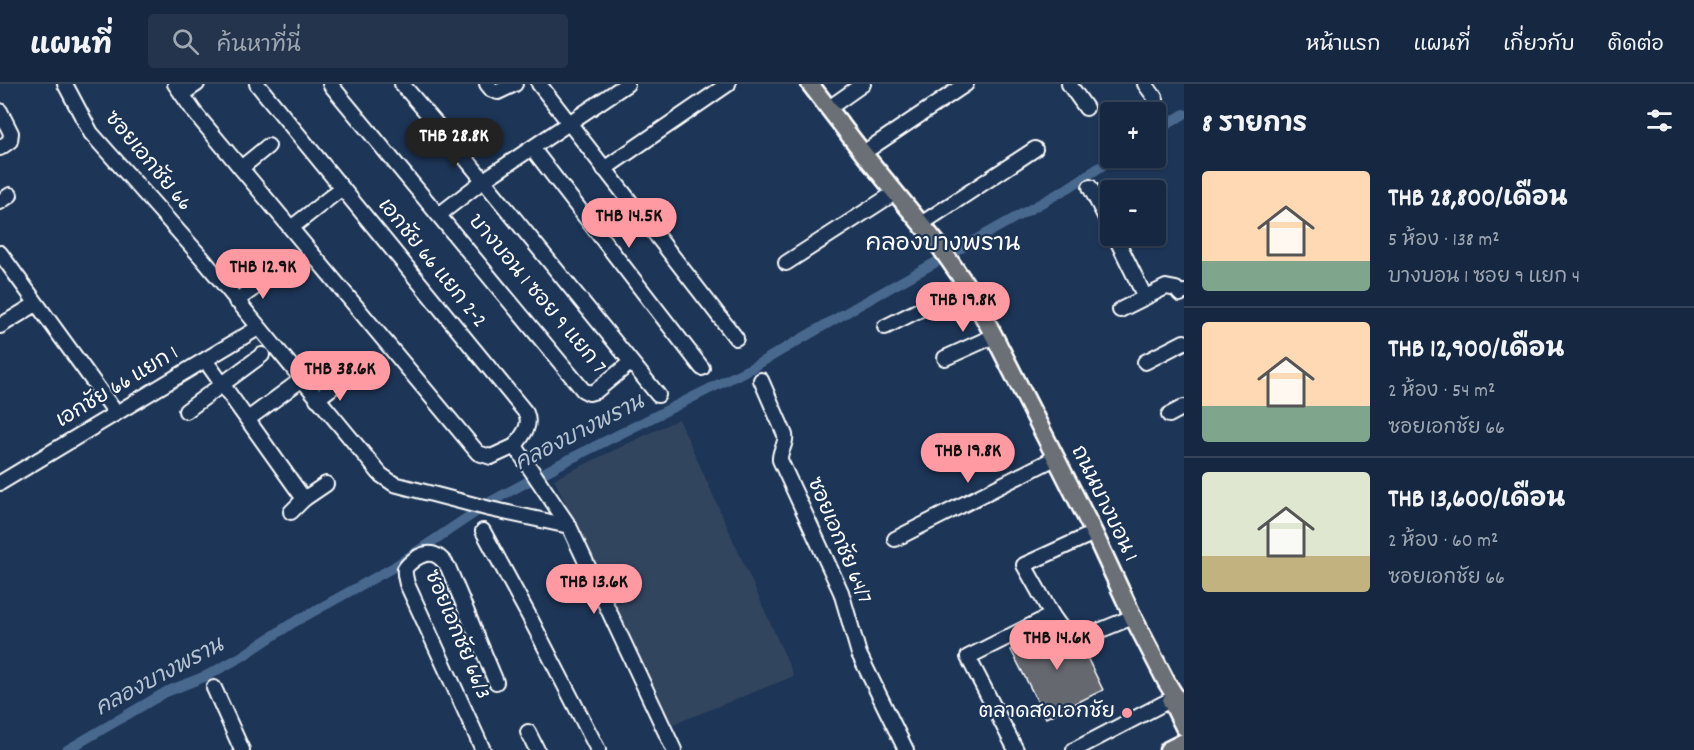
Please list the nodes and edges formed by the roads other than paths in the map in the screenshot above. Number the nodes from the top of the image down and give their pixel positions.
1 (197, 84) edge
2 (257, 84) edge
3 (330, 84) edge
4 (402, 84) edge
5 (514, 84) edge
6 (539, 84) edge
7 (627, 84) edge
8 (728, 84) edge
9 (810, 84) edge
10 (863, 84) edge
11 (966, 84) edge
12 (1069, 84) edge
13 (1144, 84) edge
14 (69, 85) edge
15 (491, 88) edge
16 (179, 89) edge
17 (1156, 99) dead end
18 (829, 108) junction
19 (1086, 108) dead end
20 (0, 111) edge
21 (569, 123) junction
22 (439, 127) dead end
23 (449, 138) dead end
24 (268, 146) dead end
25 (0, 148) edge
26 (532, 148) junction
27 (1035, 149) dead end
28 (863, 153) junction
29 (241, 168) junction
30 (604, 169) junction
31 (484, 180) junction
32 (1090, 187) dead end
33 (342, 188) junction
34 (896, 192) junction
35 (1100, 206) edge
36 (440, 214) junction
37 (921, 224) junction
38 (291, 228) junction
39 (1120, 246) edge
40 (0, 255) edge
41 (786, 263) dead end
42 (272, 274) dead end
43 (966, 286) junction
44 (1145, 297) junction
45 (1183, 297) edge
46 (236, 301) junction
47 (36, 304) junction
48 (1120, 310) dead end
49 (0, 326) edge
50 (885, 327) dead end
51 (258, 328) junction
52 (994, 336) junction
53 (736, 338) dead end
54 (1184, 342) edge
55 (262, 355) dead end
56 (945, 358) dead end
57 (1145, 362) dead end
58 (630, 363) junction
59 (210, 367) dead end
60 (702, 368) dead end
61 (343, 379) dead end
62 (301, 380) junction
63 (761, 380) dead end
64 (223, 384) junction
65 (658, 395) dead end
66 (317, 399) junction
67 (1184, 407) edge
68 (186, 411) dead end
69 (116, 413) junction
70 (1169, 415) dead end
71 (248, 419) junction
72 (515, 446) junction
73 (1055, 458) junction
74 (0, 483) edge
75 (326, 484) dead end
76 (304, 499) junction
77 (291, 512) dead end
78 (569, 526) junction
79 (483, 531) dead end
80 (1094, 532) junction
81 (895, 539) dead end
82 (1053, 615) junction
83 (1133, 617) junction
84 (496, 682) dead end
85 (214, 688) dead end
86 (1177, 705) edge
87 (1184, 727) edge
88 (528, 732) dead end
89 (1184, 742) edge
90 (242, 750) edge
91 (483, 750) edge
92 (537, 750) edge
93 (598, 750) edge
94 (674, 750) edge
95 (906, 750) edge
96 (1016, 750) edge
97 (1074, 750) edge
98 (1168, 750) edge

1 - 16 street
2 - 33 street, เอกชัย 66 แยก 2-2
3 - 36 street, บางบอน 1 ซอย 9 แยก 7
4 - 22 street
5 - 15 street
6 - 21 street
7 - 21 street
8 - 30 street
9 - 18 main road, ถนนบางบอน 1
10 - 18 street
11 - 28 street
12 - 19 street
13 - 17 street
14 - 46 street, ซอยเอกชัย 66
16 - 29 street
18 - 28 main road, ถนนบางบอน 1
20 - 25 street
21 - 26 street
21 - 30 street
23 - 31 street
24 - 29 street
26 - 31 street
26 - 60 street
27 - 37 street
28 - 34 main road, ถนนบางบอน 1
29 - 38 street
30 - 53 street
31 - 36 street
31 - 58 street
32 - 35 street
33 - 38 street
33 - 72 street, เอกชัย 66 แยก 2-2
34 - 37 main road, ถนนบางบอน 1
34 - 41 street
36 - 58 street, บางบอน 1 ซอย 9 แยก 7
37 - 43 main road, ถนนบางบอน 1
38 - 72 street
39 - 44 street
40 - 47 street
42 - 46 street
43 - 50 street
43 - 52 main road, ถนนบางบอน 1
44 - 45 street
44 - 48 street
46 - 51 street, ซอยเอกชัย 66
47 - 49 street
47 - 69 street
51 - 62 street, ซอยเอกชัย 66
51 - 69 street, เอกชัย 66 แยก 1
52 - 56 street
52 - 73 main road, ถนนบางบอน 1
54 - 57 street
55 - 64 street
58 - 65 street
59 - 64 street
61 - 66 street
62 - 66 street, ซอยเอกชัย 66
62 - 71 street
63 - 95 street, ซอยเอกชัย 64/7
64 - 68 street
64 - 71 street
66 - 78 street, ซอยเอกชัย 66
67 - 70 street
69 - 74 street, เอกชัย 66 แยก 1
71 - 76 street
72 - 78 street
73 - 80 main road, ถนนบางบอน 1
73 - 81 street
75 - 76 street
76 - 77 street
78 - 94 street
79 - 93 street
80 - 82 street
80 - 83 main road, ถนนบางบอน 1
82 - 83 street
82 - 96 street
83 - 86 main road, ถนนบางบอน 1
84 - 91 street, ซอยเอกชัย 66/3
85 - 90 street
86 - 87 main road, ถนนบางบอน 1
86 - 97 street
88 - 92 street
89 - 98 main road

